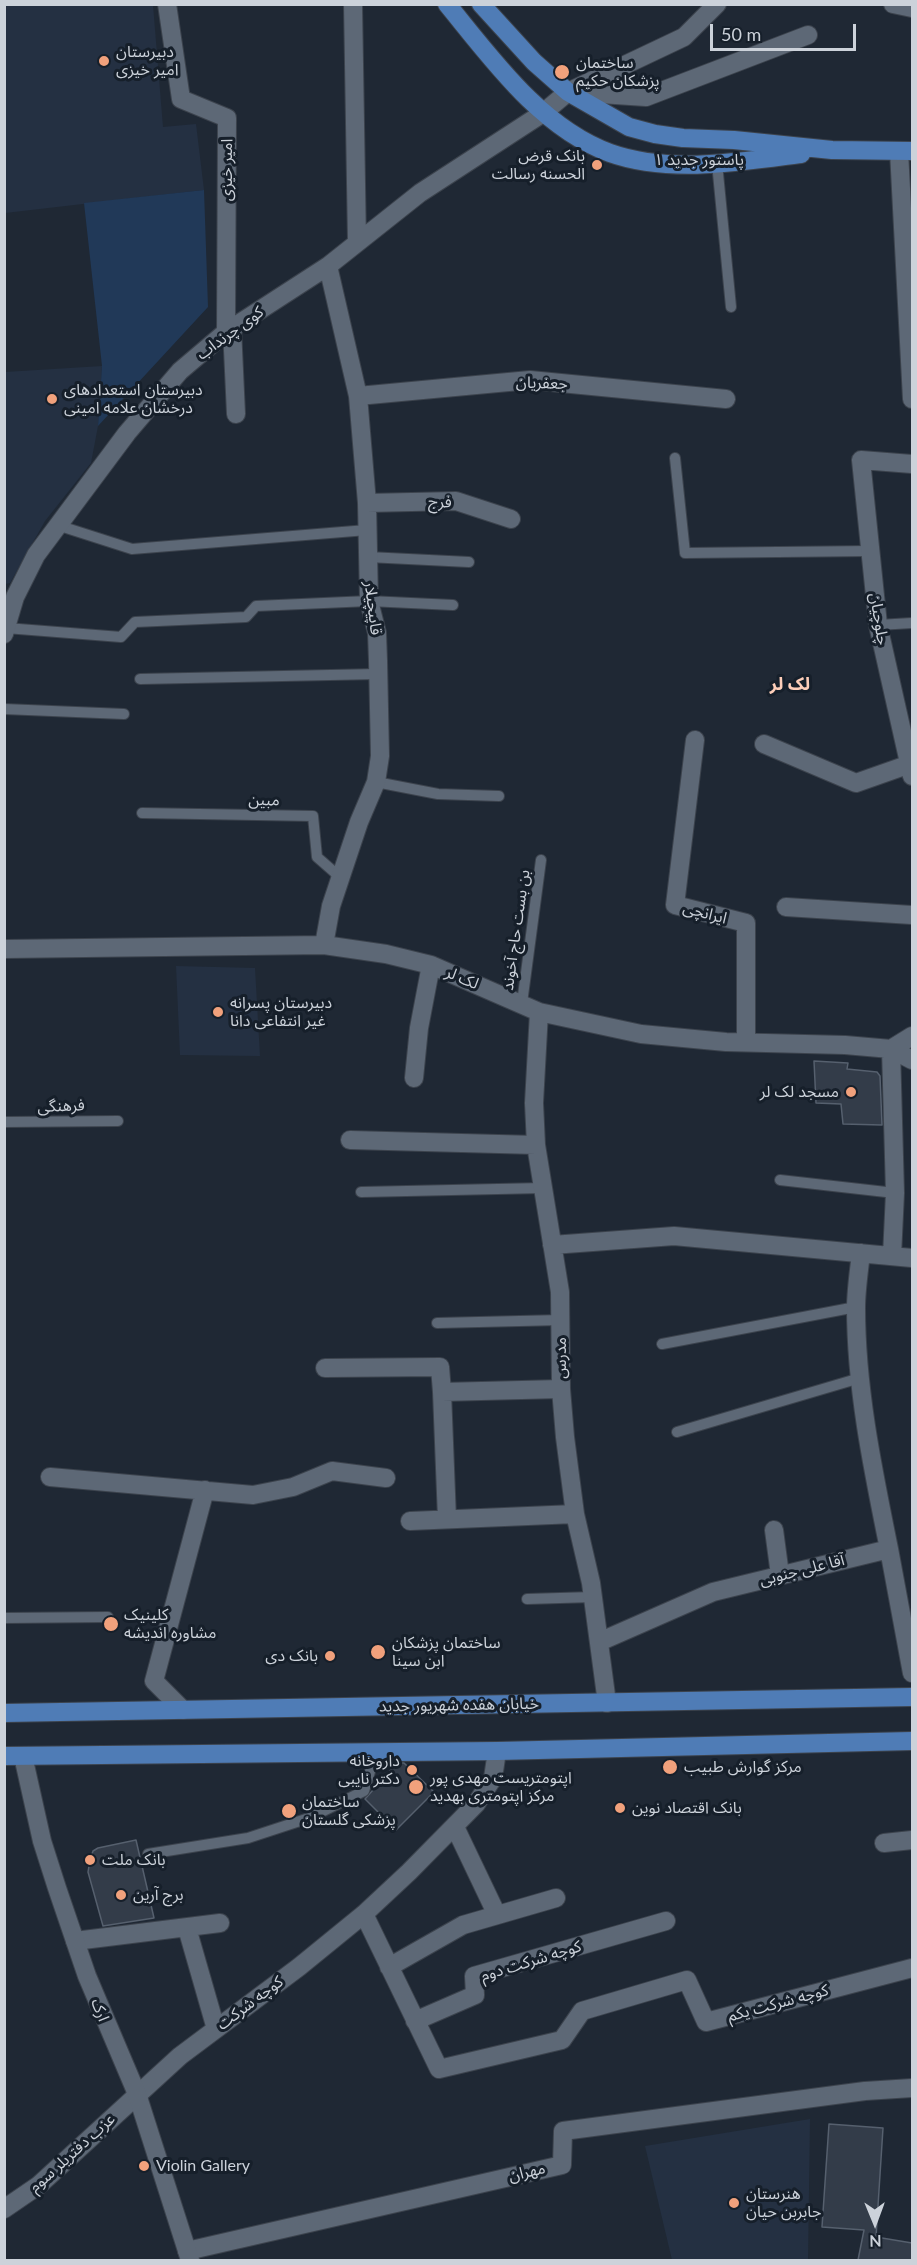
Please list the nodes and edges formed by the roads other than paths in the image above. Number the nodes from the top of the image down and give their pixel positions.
1 (167, 4) edge
2 (353, 4) edge
3 (447, 4) edge
4 (481, 4) edge
5 (717, 4) edge
6 (893, 4) edge
7 (912, 8) edge
8 (808, 35) dead end
9 (568, 92) junction
10 (543, 113) junction
11 (832, 150) junction
12 (906, 151) edge
13 (717, 163) junction
14 (357, 243) junction
15 (328, 267) junction
16 (731, 306) dead end
17 (229, 330) junction
18 (358, 396) junction
19 (726, 399) dead end
20 (912, 399) edge
21 (236, 414) dead end
22 (675, 458) dead end
23 (912, 464) edge
24 (367, 503) junction
25 (511, 519) dead end
26 (57, 525) junction
27 (367, 530) junction
28 (870, 551) junction
29 (368, 557) junction
30 (469, 562) dead end
31 (10, 598) edge
32 (369, 601) junction
33 (453, 605) dead end
34 (912, 622) edge
35 (878, 625) junction
36 (5, 631) edge
37 (378, 674) junction
38 (140, 679) dead end
39 (4, 709) edge
40 (124, 714) dead end
41 (695, 740) dead end
42 (764, 744) dead end
43 (911, 770) edge
44 (376, 782) junction
45 (499, 796) dead end
46 (142, 813) dead end
47 (541, 860) dead end
48 (341, 878) junction
49 (786, 907) dead end
50 (912, 915) edge
51 (324, 945) junction
52 (4, 949) edge
53 (431, 965) junction
54 (522, 1003) junction
55 (539, 1012) junction
56 (912, 1036) edge
57 (747, 1042) junction
58 (891, 1049) junction
59 (912, 1060) edge
60 (414, 1078) dead end
61 (118, 1121) dead end
62 (4, 1122) edge
63 (350, 1140) dead end
64 (536, 1145) junction
65 (780, 1180) dead end
66 (543, 1188) junction
67 (361, 1192) dead end
68 (895, 1193) junction
69 (552, 1245) junction
70 (861, 1253) junction
71 (892, 1256) junction
72 (912, 1258) edge
73 (856, 1307) junction
74 (561, 1320) junction
75 (437, 1323) dead end
76 (662, 1344) dead end
77 (325, 1368) dead end
78 (860, 1378) junction
79 (561, 1389) junction
80 (442, 1392) junction
81 (677, 1432) dead end
82 (50, 1477) dead end
83 (386, 1478) dead end
84 (205, 1490) junction
85 (575, 1514) junction
86 (447, 1519) junction
87 (410, 1521) dead end
88 (774, 1530) dead end
89 (889, 1549) junction
90 (780, 1575) junction
91 (904, 1581) edge
92 (593, 1598) junction
93 (527, 1599) dead end
94 (108, 1617) dead end
95 (4, 1618) edge
96 (599, 1642) junction
97 (912, 1673) edge
98 (912, 1697) edge
99 (607, 1703) junction
100 (183, 1710) junction
101 (4, 1713) edge
102 (912, 1741) edge
103 (497, 1751) junction
104 (376, 1752) junction
105 (14, 1756) edge
106 (455, 1827) junction
107 (912, 1840) edge
108 (884, 1843) dead end
109 (148, 1854) dead end
110 (556, 1898) dead end
111 (364, 1914) junction
112 (498, 1915) junction
113 (666, 1921) dead end
114 (220, 1923) dead end
115 (187, 1928) junction
116 (75, 1941) junction
117 (389, 1967) junction
118 (912, 1968) edge
119 (416, 2020) junction
120 (216, 2029) junction
121 (912, 2088) edge
122 (137, 2094) junction
123 (4, 2210) edge
124 (188, 2256) edge

1 - 17 street, امیر خیزی
2 - 14 street
3 - 10 main road, پاستور جدید ۱
4 - 9 main road, پاستور جدید ۱
5 - 9 street, کوی چرنداب
6 - 7 street
8 - 9 street
9 - 10 street, کوی چرنداب
9 - 11 main road, پاستور جدید ۱
10 - 13 main road, پاستور جدید ۱
10 - 14 street, کوی چرنداب
11 - 12 main road, پاستور جدید ۱
11 - 13 main road, پاستور جدید ۱
12 - 20 street
13 - 16 lane
14 - 15 street, کوی چرنداب
15 - 17 street, کوی چرنداب
15 - 18 street, قاپیچیلار
17 - 21 street
17 - 26 street, کوی چرنداب
18 - 19 street, جعفریان
18 - 24 street, قاپیچیلار
22 - 28 lane
23 - 28 street, چلوچیان
24 - 25 street, فرج
24 - 27 street, قاپیچیلار
26 - 27 lane
26 - 31 street, کوی چرنداب
27 - 29 street, قاپیچیلار
28 - 35 street, چلوچیان
29 - 30 lane
29 - 32 street, قاپیچیلار
31 - 36 street, کوی چرنداب
32 - 33 lane
32 - 36 lane
32 - 37 street, قاپیچیلار
34 - 35 lane
35 - 43 street, چلوچیان
37 - 38 lane
37 - 44 street, قاپیچیلار
39 - 40 lane
41 - 57 street, ایرانچی
42 - 43 street
44 - 45 lane
44 - 48 street, قاپیچیلار
46 - 48 lane, مبین
47 - 54 lane, بن بست حاج آخوند
48 - 51 street, قاپیچیلار
49 - 50 street
51 - 52 street, لک لر
51 - 53 street, لک لر
53 - 54 street, لک لر
53 - 60 street
54 - 55 street, لک لر
55 - 57 street, لک لر
55 - 64 street, مدرس
56 - 58 street
57 - 58 street, لک لر
58 - 59 street, لک لر
58 - 68 street
61 - 62 lane, فرهنگی
63 - 64 street
64 - 66 street, مدرس
65 - 68 lane
66 - 67 lane
66 - 69 street, مدرس
68 - 71 street
69 - 70 street
69 - 74 street, مدرس
70 - 71 street
70 - 73 street
71 - 72 street
73 - 76 lane
73 - 78 street
74 - 75 lane
74 - 79 street, مدرس
77 - 80 street
78 - 81 lane
78 - 89 street
79 - 80 street
79 - 85 street, مدرس
80 - 86 street
82 - 84 street
83 - 84 street
84 - 100 street
85 - 86 street
85 - 92 street, مدرس
86 - 87 street
88 - 90 street
89 - 90 street, آقا علی جنوبی
89 - 91 street
90 - 96 street, آقا علی جنوبی
91 - 97 street
92 - 93 lane
92 - 96 street, مدرس
94 - 95 lane
96 - 99 street, مدرس
98 - 99 main road, خیابان هفده شهریور جدید
99 - 100 main road, خیابان هفده شهریور جدید
100 - 101 main road, خیابان هفده شهریور جدید
102 - 103 main road
103 - 104 main road
103 - 106 street, کوچه شرکت
104 - 105 main road
104 - 109 lane
105 - 116 street, ارک
106 - 111 street, کوچه شرکت
106 - 112 street
107 - 108 street
110 - 112 street
111 - 117 street
111 - 120 street, کوچه شرکت
112 - 117 street
113 - 119 street, کوچه شرکت دوم
114 - 115 street
115 - 116 street
115 - 120 street
116 - 122 street, ارک
117 - 119 street
118 - 119 street, کوچه شرکت یکم
120 - 122 street, کوچه شرکت
121 - 124 street, مهران
122 - 123 street, عزب دفتریلر سوم
122 - 124 street, ارک

